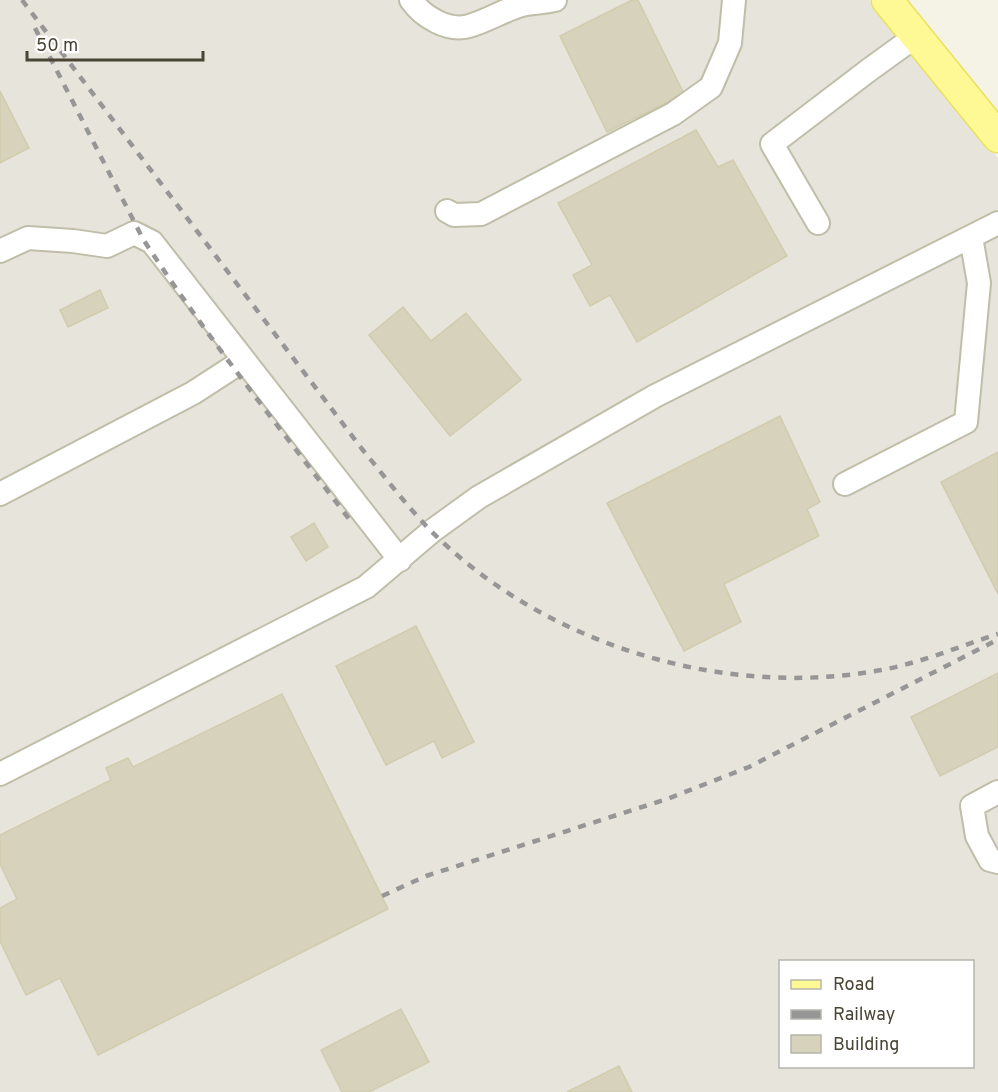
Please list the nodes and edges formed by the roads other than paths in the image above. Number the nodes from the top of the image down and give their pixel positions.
1 (411, 0) edge
2 (555, 0) edge
3 (734, 0) edge
4 (886, 0) edge
5 (916, 36) junction
6 (998, 137) edge
7 (447, 212) dead end
8 (818, 223) dead end
9 (998, 223) edge
10 (971, 237) junction
11 (0, 251) edge
12 (244, 360) junction
13 (845, 484) dead end
14 (0, 494) edge
15 (400, 560) junction
16 (0, 774) edge
17 (998, 792) edge
18 (998, 862) edge

1 - 2 lane
3 - 7 lane
4 - 5 main road
5 - 6 main road
5 - 8 lane
9 - 10 lane
10 - 13 lane
10 - 15 lane
11 - 12 lane
12 - 14 lane
12 - 15 lane
15 - 16 lane
17 - 18 lane

